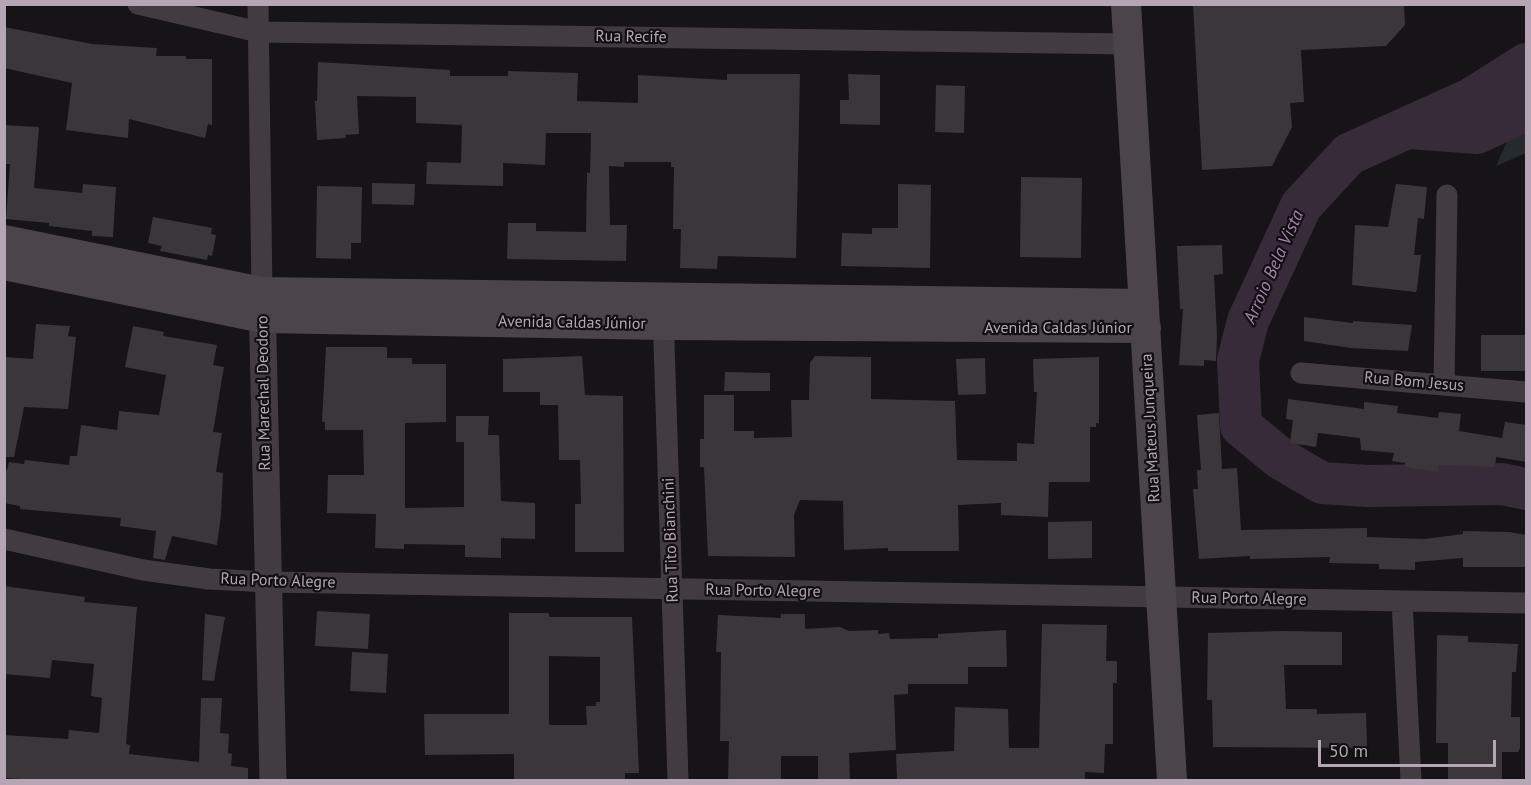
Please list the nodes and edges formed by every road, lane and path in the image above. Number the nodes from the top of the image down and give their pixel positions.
1 (138, 4) edge
2 (258, 4) edge
3 (1126, 4) edge
4 (259, 32) junction
5 (1128, 44) junction
6 (1447, 195) dead end
7 (4, 240) edge
8 (4, 265) edge
9 (262, 305) junction
10 (663, 312) junction
11 (1145, 316) junction
12 (1301, 373) dead end
13 (1444, 384) junction
14 (1527, 393) edge
15 (4, 539) edge
16 (269, 582) junction
17 (672, 589) junction
18 (1161, 597) junction
19 (1402, 601) junction
20 (1527, 603) edge
21 (273, 780) edge
22 (678, 780) edge
23 (1173, 780) edge
24 (1411, 780) edge

1 - 4 street, Rua Recife
2 - 4 street, Rua Marechal Deodoro
3 - 5 main road, Rua Mateus Junqueira
4 - 5 street, Rua Recife
4 - 9 street, Rua Marechal Deodoro
5 - 11 main road, Rua Mateus Junqueira
6 - 13 street
7 - 9 main road, Avenida Caldas Júnior
8 - 9 main road, Avenida Caldas Júnior
9 - 10 main road, Avenida Caldas Júnior
9 - 16 street, Rua Marechal Deodoro
10 - 11 main road, Avenida Caldas Júnior
10 - 17 street, Rua Tito Bianchini
11 - 18 main road, Rua Mateus Junqueira
12 - 13 street, Rua Bom Jesus
13 - 14 street, Rua Bom Jesus
15 - 16 street, Rua Porto Alegre
16 - 17 street, Rua Porto Alegre
16 - 21 street, Rua Marechal Deodoro
17 - 18 street, Rua Porto Alegre
17 - 22 street, Rua Tito Bianchini
18 - 19 street, Rua Porto Alegre
18 - 23 main road, Rua Mateus Junqueira
19 - 20 street, Rua Porto Alegre
19 - 24 street

